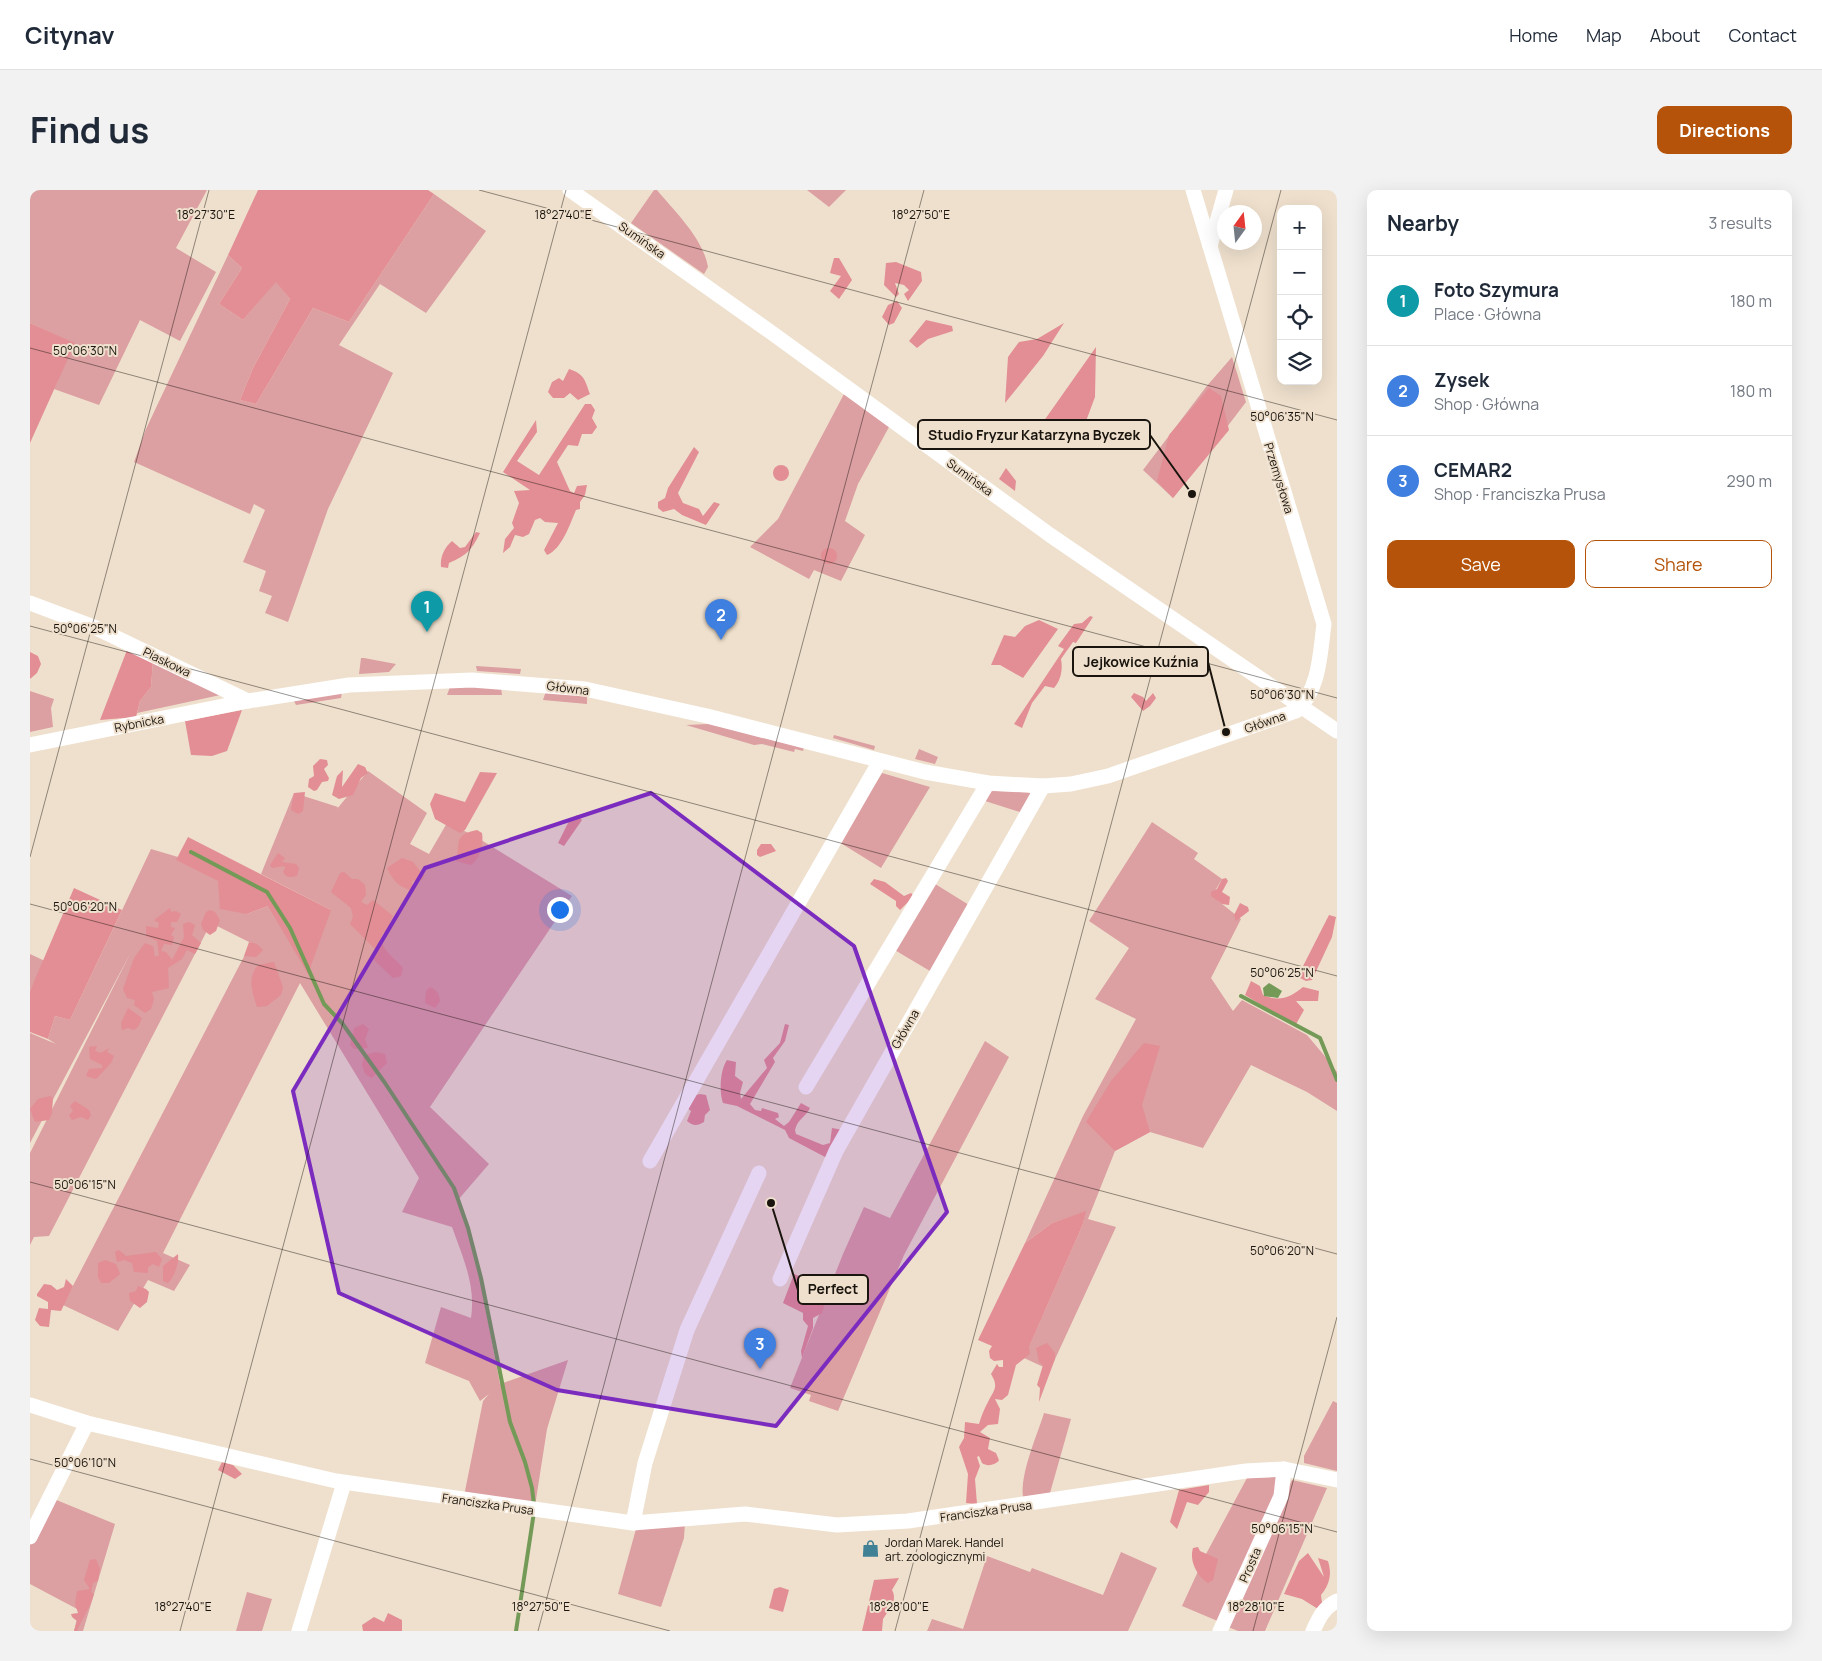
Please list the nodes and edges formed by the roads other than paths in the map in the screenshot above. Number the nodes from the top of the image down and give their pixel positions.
1 (570, 190) edge
2 (1193, 190) edge
3 (1226, 190) edge
4 (1222, 205) edge
5 (1217, 211) edge
6 (1200, 213) junction
7 (1217, 223) edge
8 (1210, 246) junction
9 (30, 603) edge
10 (1330, 627) edge
11 (248, 701) junction
12 (1301, 707) junction
13 (1337, 731) edge
14 (30, 745) edge
15 (880, 761) junction
16 (988, 783) junction
17 (1043, 786) junction
18 (806, 1087) dead end
19 (650, 1161) dead end
20 (759, 1173) dead end
21 (780, 1279) dead end
22 (30, 1405) edge
23 (87, 1423) junction
24 (1284, 1469) junction
25 (1337, 1480) edge
26 (344, 1483) junction
27 (633, 1523) junction
28 (30, 1537) edge
29 (1337, 1601) edge
30 (299, 1631) edge
31 (1220, 1631) edge
32 (1313, 1631) edge

1 - 12 street, Sumińska
2 - 6 street, Przemysłowa
3 - 4 street
5 - 6 street
6 - 8 street, Przemysłowa
7 - 8 street
8 - 10 street, Przemysłowa
9 - 11 street, Piaskowa
10 - 12 street, Przemysłowa
11 - 14 street, Rybnicka
11 - 15 street, Główna
12 - 13 street, Główna
12 - 17 street, Główna
15 - 16 street, Główna
15 - 19 street
16 - 17 street, Główna
16 - 18 street
17 - 21 street, Główna
20 - 27 street
22 - 23 street, Franciszka Prusa
23 - 26 street, Franciszka Prusa
23 - 28 street
24 - 25 street, Franciszka Prusa
24 - 27 street, Franciszka Prusa
24 - 31 street, Prosta
26 - 27 street, Franciszka Prusa
26 - 30 street
29 - 32 street

